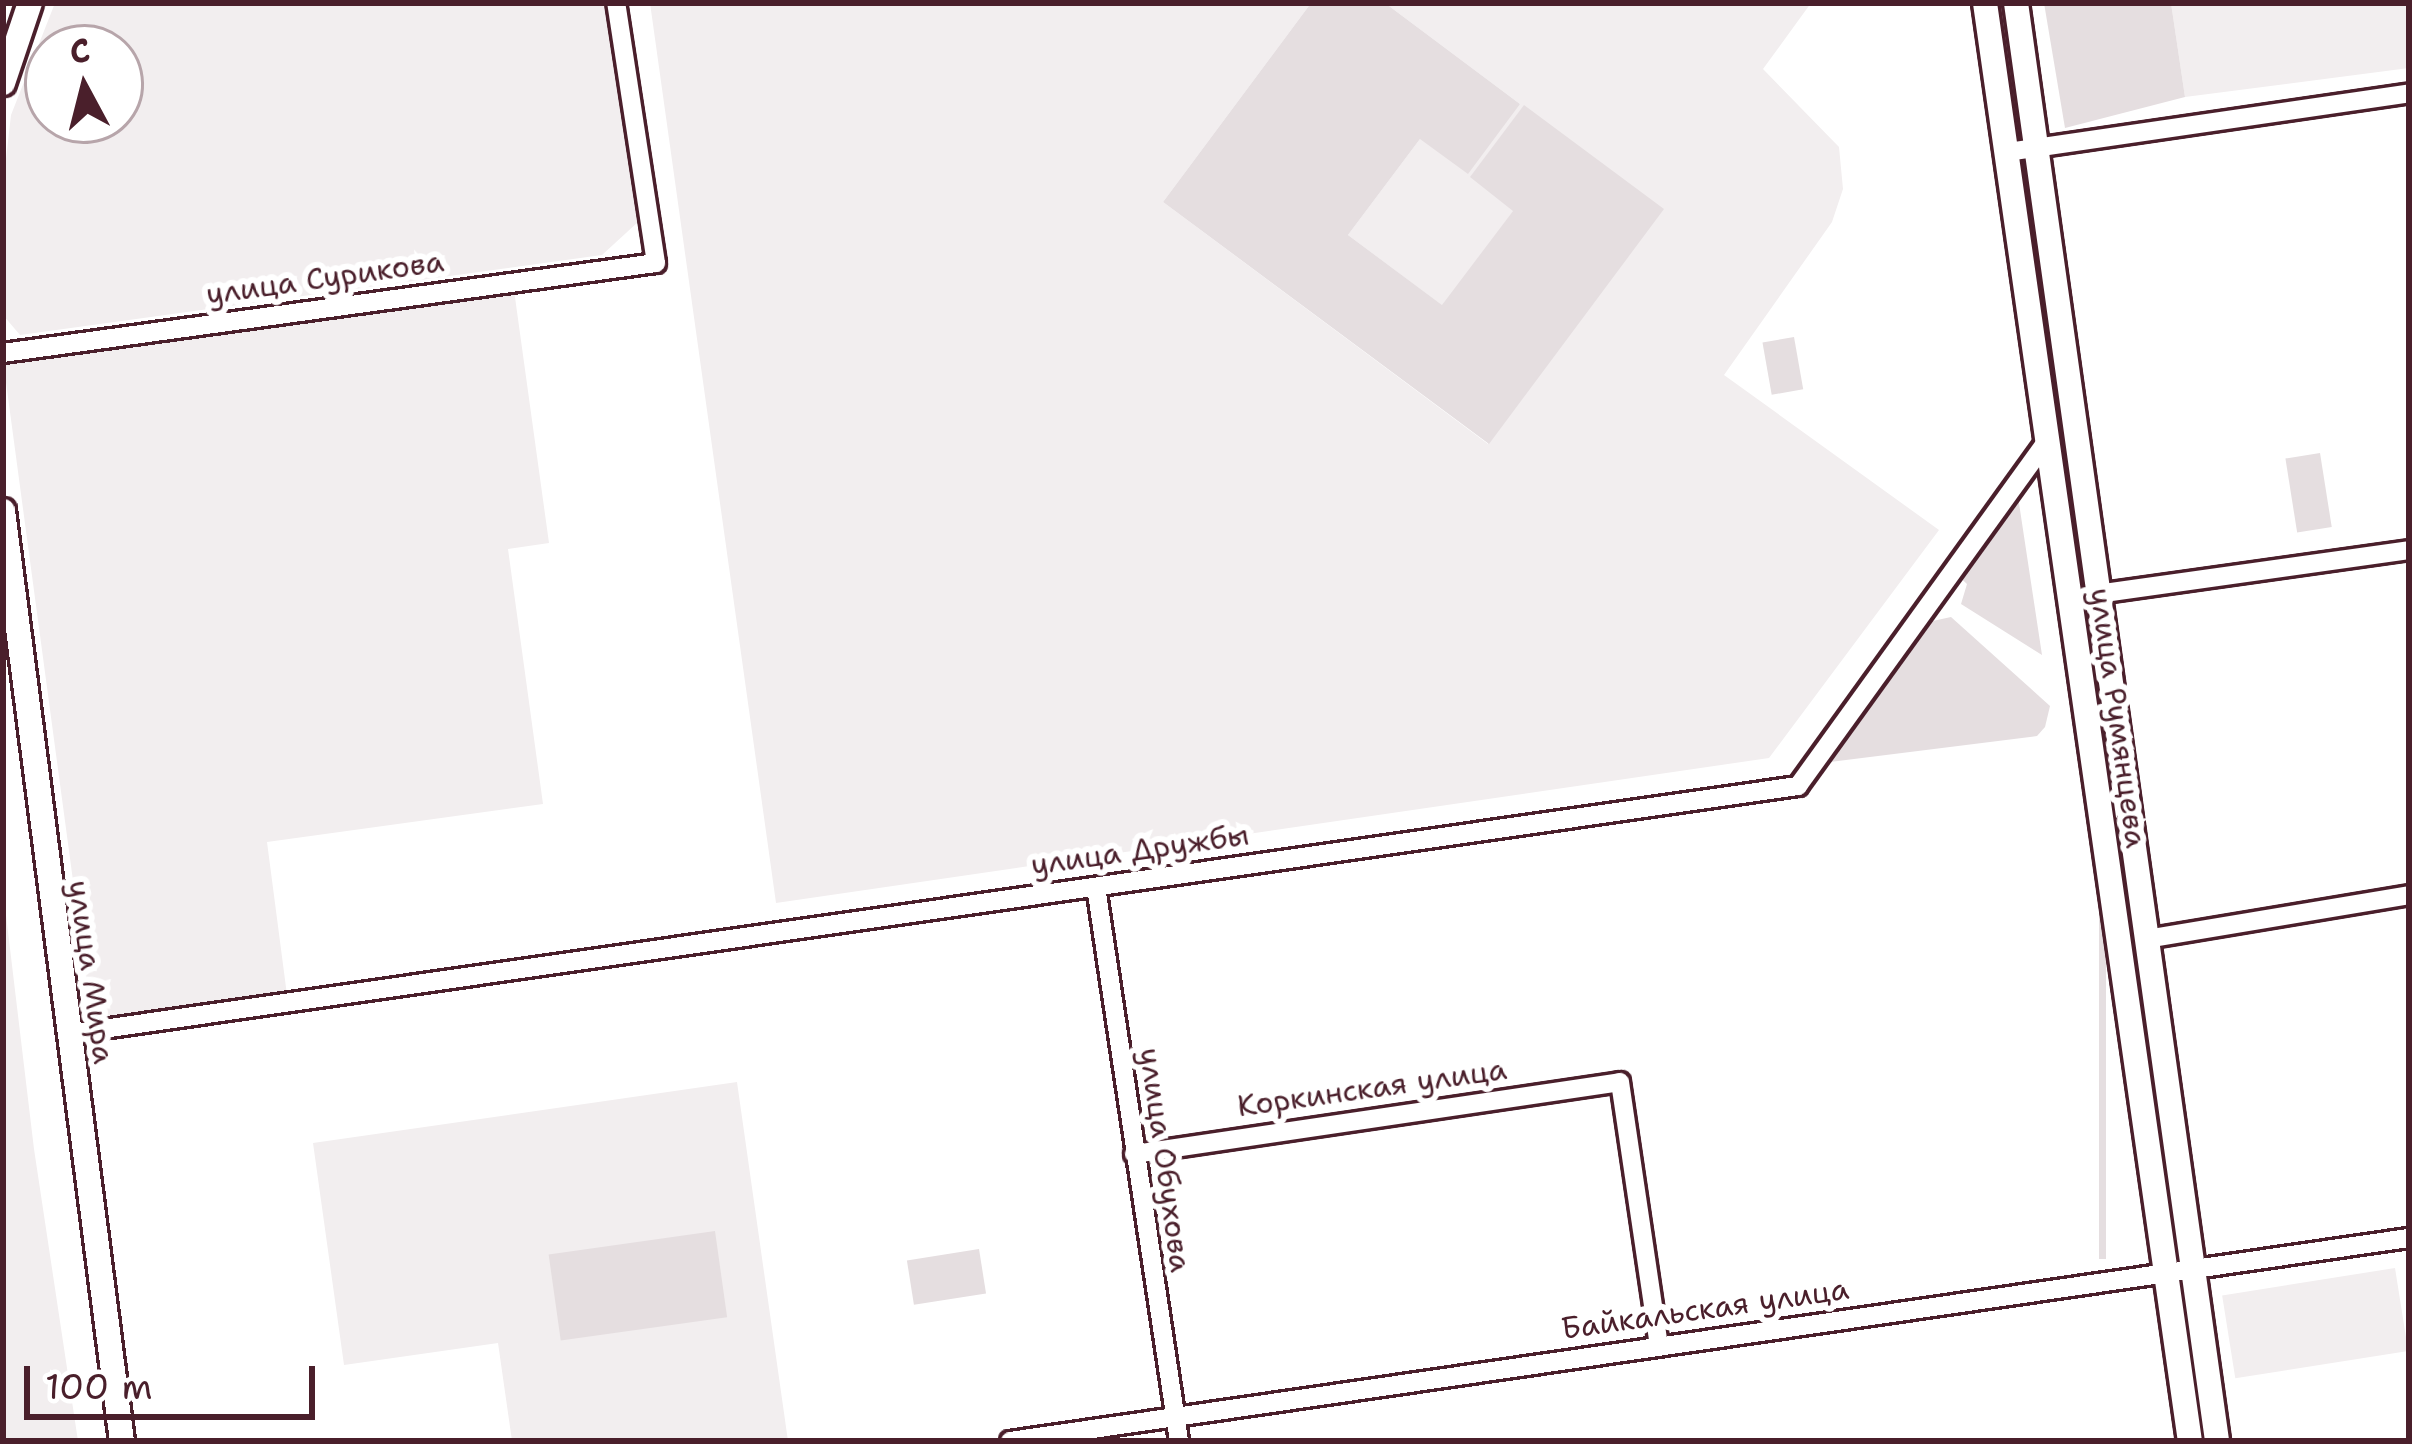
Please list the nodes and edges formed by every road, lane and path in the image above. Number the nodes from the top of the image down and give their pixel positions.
1 (30, 3) edge
2 (616, 3) edge
3 (1985, 3) edge
4 (2017, 3) edge
5 (3, 83) edge
6 (2409, 93) edge
7 (2038, 147) junction
8 (2007, 152) junction
9 (3, 353) edge
10 (2048, 440) junction
11 (3, 512) edge
12 (2409, 550) edge
13 (2097, 594) junction
14 (2117, 710) junction
15 (2087, 712) junction
16 (1096, 886) junction
17 (2409, 895) edge
18 (2147, 939) junction
19 (68, 1034) junction
20 (1134, 1154) junction
21 (2409, 1238) edge
22 (2197, 1269) junction
23 (2167, 1274) junction
24 (1659, 1346) junction
25 (1175, 1417) junction
26 (122, 1441) edge
27 (1010, 1441) edge
28 (1179, 1441) edge
29 (2190, 1441) edge
30 (2217, 1441) edge

1 - 5 main road
2 - 9 street, улица Сурикова
3 - 8 main road, улица Румянцева
4 - 7 main road, улица Румянцева
6 - 7 street
7 - 8 street
7 - 13 main road, улица Румянцева
8 - 10 main road, улица Румянцева
10 - 15 main road, улица Румянцева
10 - 16 street, улица Дружбы
11 - 19 main road, улица Мира
12 - 13 street
13 - 14 main road, улица Румянцева
14 - 15 main road
14 - 18 main road, улица Румянцева
15 - 23 main road, улица Румянцева
16 - 19 street, улица Дружбы
16 - 20 street, улица Обухова
17 - 18 street
18 - 22 main road, улица Румянцева
19 - 26 main road, улица Мира
20 - 24 street, Коркинская улица
20 - 25 street, улица Обухова
21 - 22 street, Байкальская улица
22 - 23 street, Байкальская улица
22 - 30 main road, улица Румянцева
23 - 24 street, Байкальская улица
23 - 29 main road, улица Румянцева
24 - 25 street, Байкальская улица
25 - 27 street, Байкальская улица
25 - 28 street, улица Обухова

